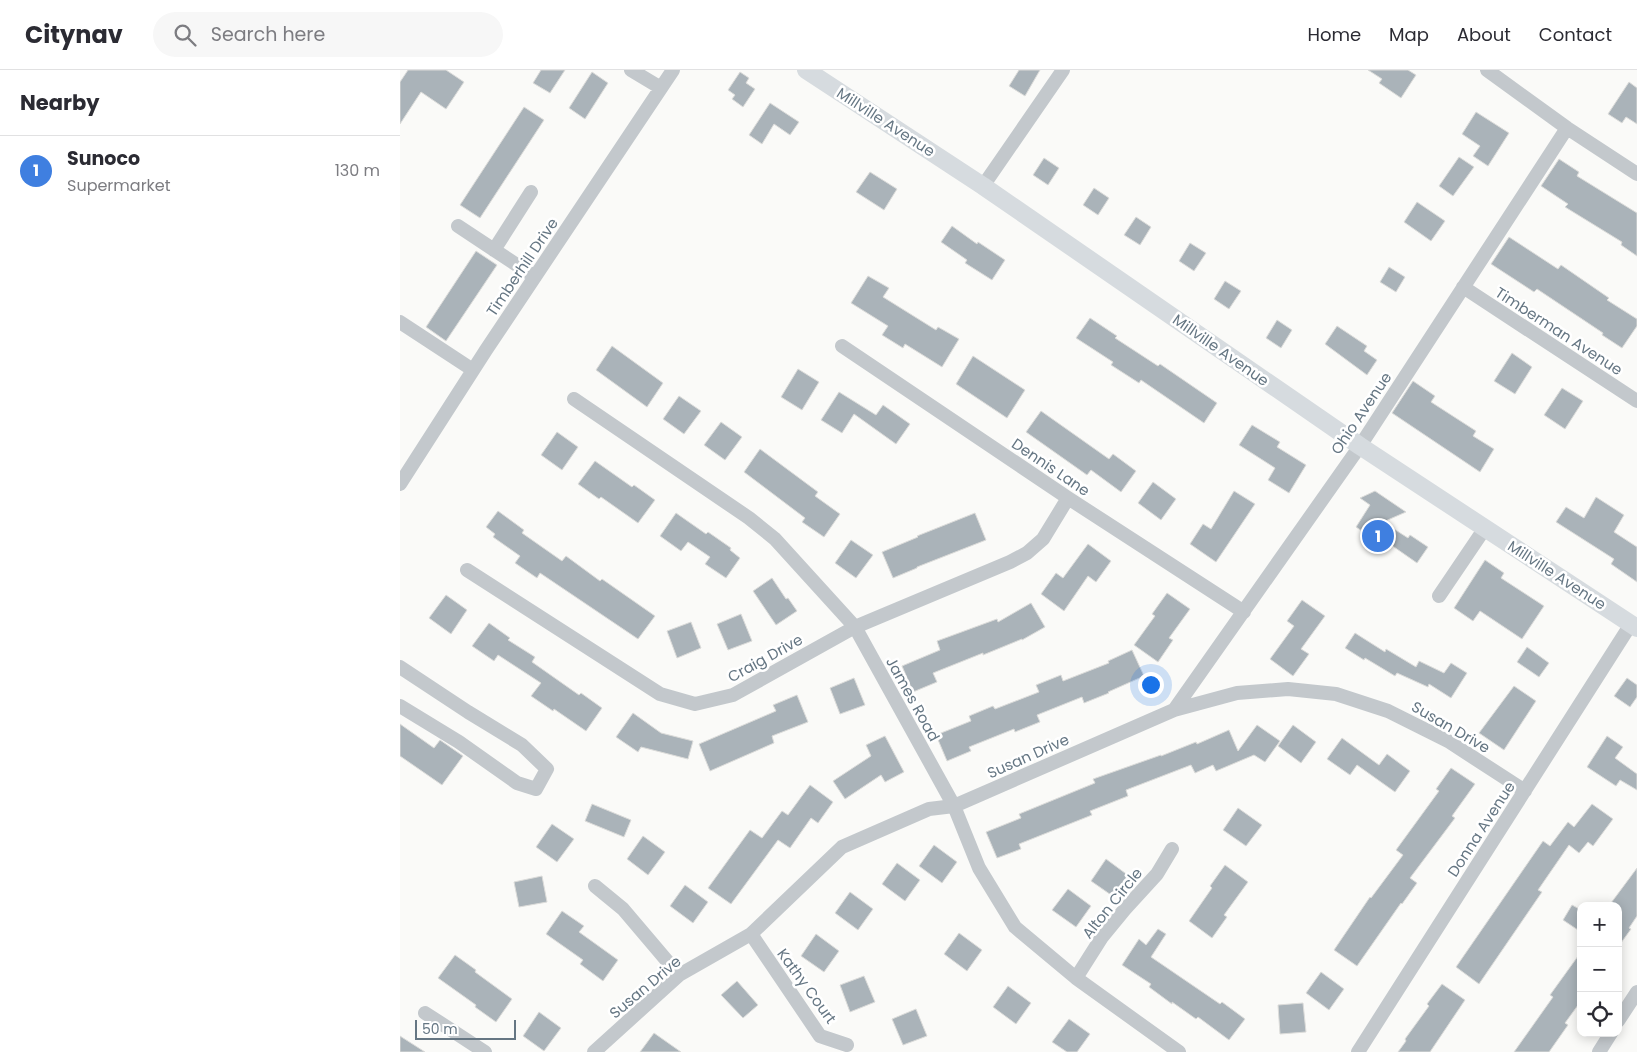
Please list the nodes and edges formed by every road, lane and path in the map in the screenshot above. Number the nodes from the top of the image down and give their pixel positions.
1 (631, 70) edge
2 (673, 70) edge
3 (806, 70) edge
4 (1063, 70) edge
5 (1486, 70) edge
6 (661, 88) junction
7 (1567, 128) junction
8 (1637, 174) edge
9 (983, 186) junction
10 (531, 192) dead end
11 (458, 226) dead end
12 (494, 250) junction
13 (535, 277) junction
14 (1463, 287) junction
15 (400, 322) edge
16 (842, 346) dead end
17 (473, 370) junction
18 (574, 400) dead end
19 (1637, 401) edge
20 (1360, 446) junction
21 (400, 484) edge
22 (1068, 498) junction
23 (1485, 528) junction
24 (467, 570) dead end
25 (1439, 596) dead end
26 (1244, 612) junction
27 (1634, 626) edge
28 (855, 627) junction
29 (400, 668) edge
30 (400, 706) edge
31 (1174, 710) junction
32 (1525, 791) junction
33 (954, 806) junction
34 (1172, 849) dead end
35 (595, 886) dead end
36 (751, 934) junction
37 (679, 975) junction
38 (1076, 978) junction
39 (1637, 992) edge
40 (425, 1013) dead end
41 (1622, 1015) edge
42 (1608, 1037) edge
43 (847, 1045) dead end
44 (485, 1052) edge
45 (594, 1052) edge
46 (1179, 1052) edge
47 (1358, 1052) edge
48 (1599, 1052) edge

1 - 6 street
2 - 6 street, Timberhill Drive
3 - 9 main road, Millville Avenue
4 - 9 street
5 - 7 street
6 - 13 street, Timberhill Drive
7 - 8 street
7 - 14 street, Ohio Avenue
9 - 20 main road, Millville Avenue
10 - 12 street
11 - 12 street
12 - 13 street
13 - 17 street, Timberhill Drive
14 - 19 street, Timberman Avenue
14 - 20 street, Ohio Avenue
15 - 17 street
16 - 22 street, Dennis Lane
17 - 21 street, Timberhill Drive
18 - 28 street, James Road
20 - 23 main road, Millville Avenue
20 - 26 street, Ohio Avenue
22 - 26 street, Dennis Lane
22 - 28 street, Craig Drive
23 - 25 street
23 - 27 main road, Millville Avenue
24 - 28 street, Craig Drive
26 - 31 street, Ohio Avenue
27 - 32 street, Donna Avenue
28 - 33 street, James Road
29 - 30 street
31 - 32 street, Susan Drive
31 - 33 street, Susan Drive
32 - 47 street, Donna Avenue
33 - 36 street, Susan Drive
33 - 38 street, James Road
34 - 38 street, Alton Circle
35 - 37 street
36 - 37 street, Susan Drive
36 - 43 street, Kathy Court
37 - 45 street, Susan Drive
38 - 46 street, James Road
39 - 41 street
40 - 44 street
42 - 48 street

